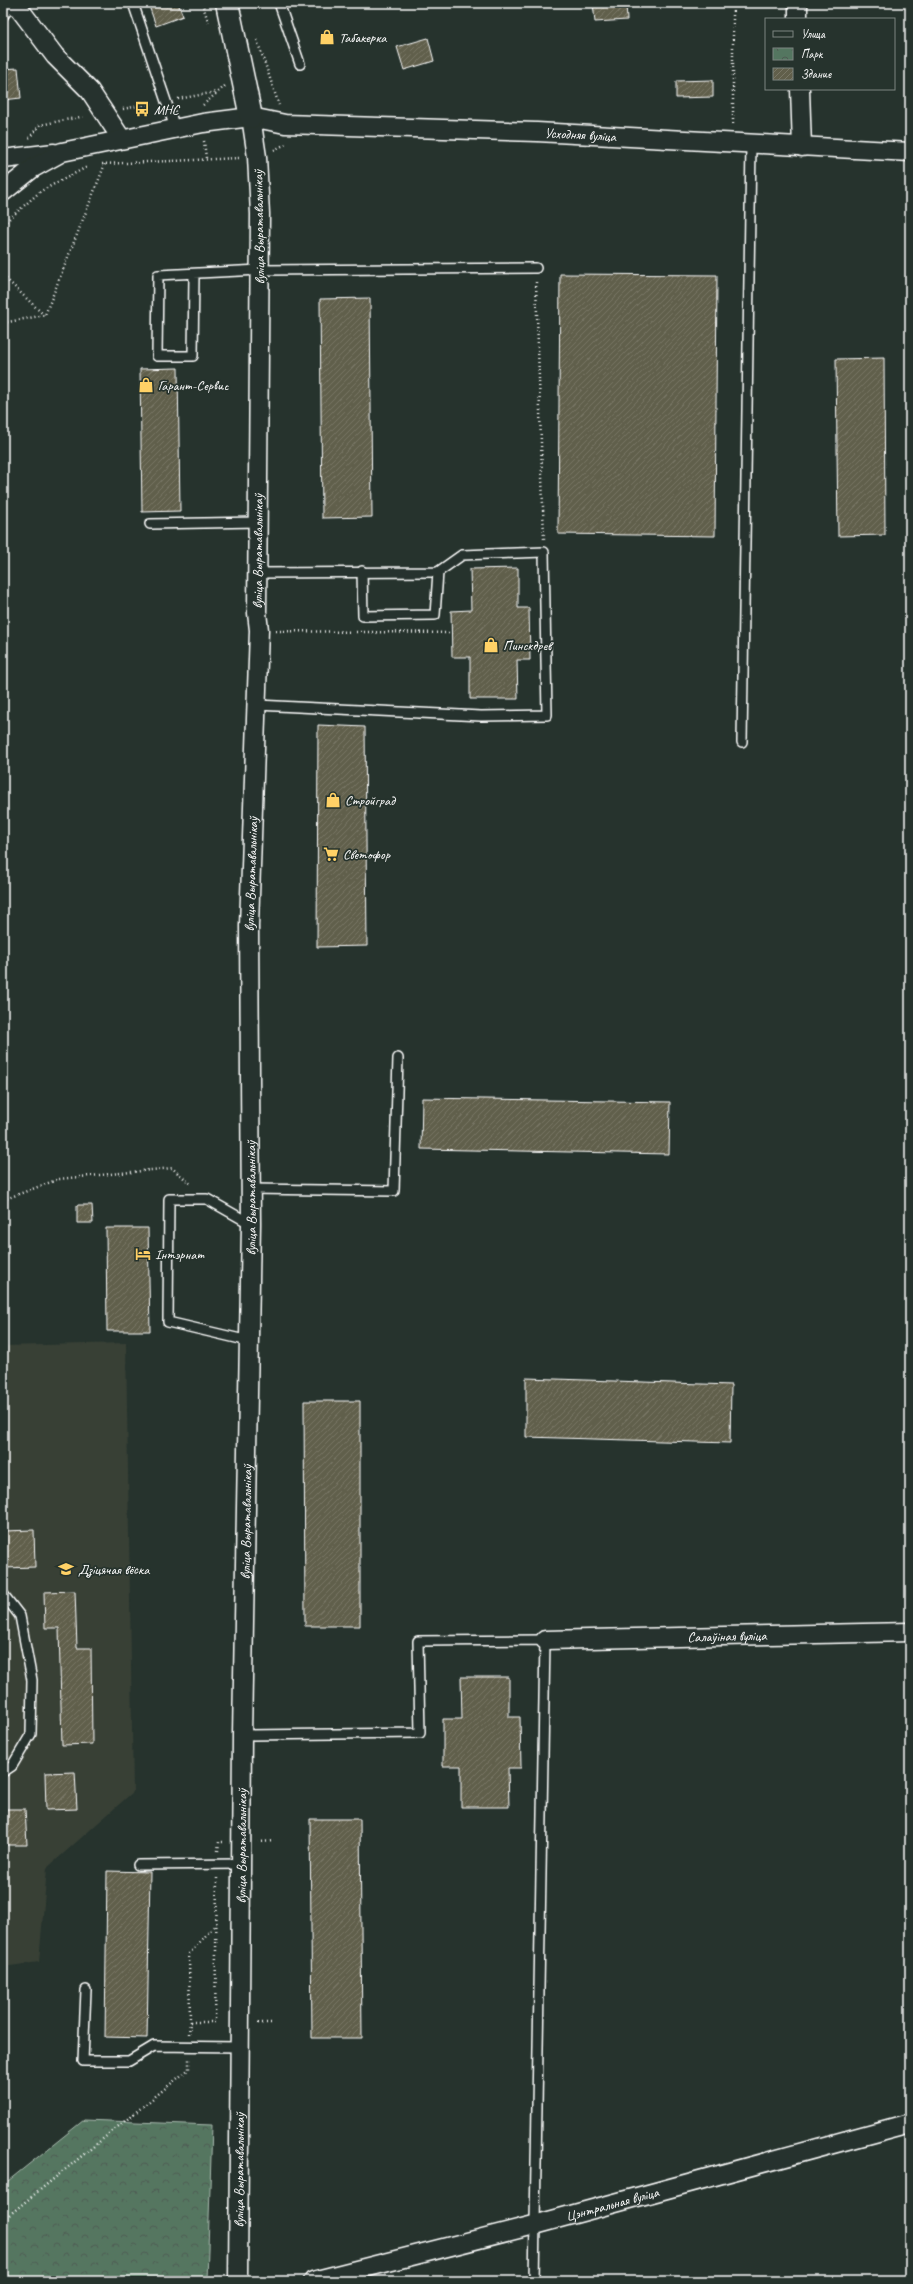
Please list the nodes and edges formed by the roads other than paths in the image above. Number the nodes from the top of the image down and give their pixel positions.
1 (14, 3) edge
2 (133, 3) edge
3 (226, 3) edge
4 (279, 3) edge
5 (798, 3) edge
6 (3, 16) edge
7 (798, 18) edge
8 (300, 64) dead end
9 (800, 90) edge
10 (251, 117) junction
11 (174, 128) junction
12 (121, 138) junction
13 (751, 145) junction
14 (802, 147) junction
15 (62, 152) junction
16 (910, 152) edge
17 (3, 159) edge
18 (3, 192) edge
19 (536, 268) road end
20 (260, 270) junction
21 (194, 274) junction
22 (258, 522) junction
23 (150, 524) dead end
24 (362, 571) junction
25 (438, 572) junction
26 (257, 573) junction
27 (257, 705) junction
28 (742, 742) dead end
29 (398, 1058) dead end
30 (251, 1189) junction
31 (251, 1224) junction
32 (249, 1341) junction
33 (3, 1594) edge
34 (910, 1632) edge
35 (544, 1640) junction
36 (242, 1735) junction
37 (3, 1772) edge
38 (138, 1864) dead end
39 (241, 1864) junction
40 (86, 1990) dead end
41 (239, 2047) junction
42 (910, 2123) edge
43 (534, 2225) junction
44 (238, 2281) edge
45 (313, 2281) edge
46 (534, 2281) edge

1 - 6 lane
1 - 12 street
2 - 11 lane
3 - 10 street
4 - 8 lane
5 - 7 street
9 - 14 street
10 - 11 street, Усходняя вуліца
10 - 13 street, Усходняя вуліца
10 - 20 street, вуліца Выратавальнікаў
11 - 12 street, Усходняя вуліца
12 - 15 street, Усходняя вуліца
13 - 14 street, Усходняя вуліца
13 - 28 lane
14 - 16 street, Усходняя вуліца
15 - 17 street
15 - 18 street
19 - 20 lane
20 - 21 lane
20 - 22 street, вуліца Выратавальнікаў
21 - 21 lane
22 - 23 lane
22 - 26 street, вуліца Выратавальнікаў
24 - 25 lane
24 - 25 lane
24 - 26 lane
25 - 27 lane
26 - 27 street, вуліца Выратавальнікаў
27 - 30 street, вуліца Выратавальнікаў
29 - 30 lane
30 - 31 street, вуліца Выратавальнікаў
31 - 32 street, вуліца Выратавальнікаў
31 - 32 lane
32 - 36 street, вуліца Выратавальнікаў
33 - 37 lane
34 - 35 street, Салаўіная вуліца
35 - 36 lane
35 - 43 lane
36 - 39 street, вуліца Выратавальнікаў
38 - 39 lane
39 - 41 street, вуліца Выратавальнікаў
40 - 41 lane
41 - 44 street, вуліца Выратавальнікаў
42 - 43 street, Цэнтральная вуліца
43 - 45 street, Цэнтральная вуліца
43 - 46 lane

